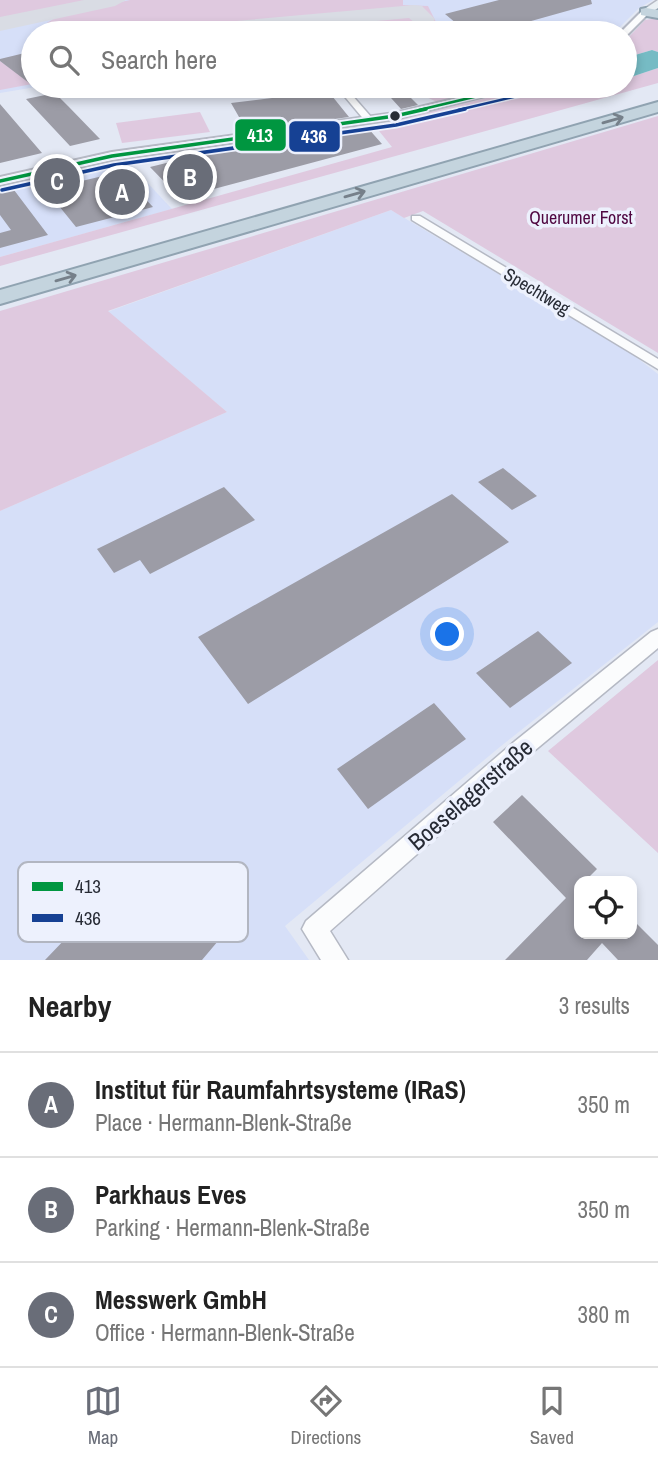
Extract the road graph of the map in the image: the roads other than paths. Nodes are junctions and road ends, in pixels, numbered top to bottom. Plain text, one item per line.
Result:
1 (658, 3) edge
2 (652, 13) edge
3 (637, 24) edge
4 (658, 93) edge
5 (350, 98) edge
6 (474, 98) edge
7 (658, 107) edge
8 (369, 121) junction
9 (0, 181) edge
10 (416, 218) dead end
11 (0, 278) edge
12 (0, 297) edge
13 (658, 365) edge
14 (658, 637) edge
15 (336, 960) edge

1 - 2 main road
2 - 3 street
4 - 11 highway
5 - 8 street
6 - 8 street
12 -> 7 highway
8 - 9 street
10 - 13 street, Spechtweg
14 - 15 street, Boeselagerstraße

